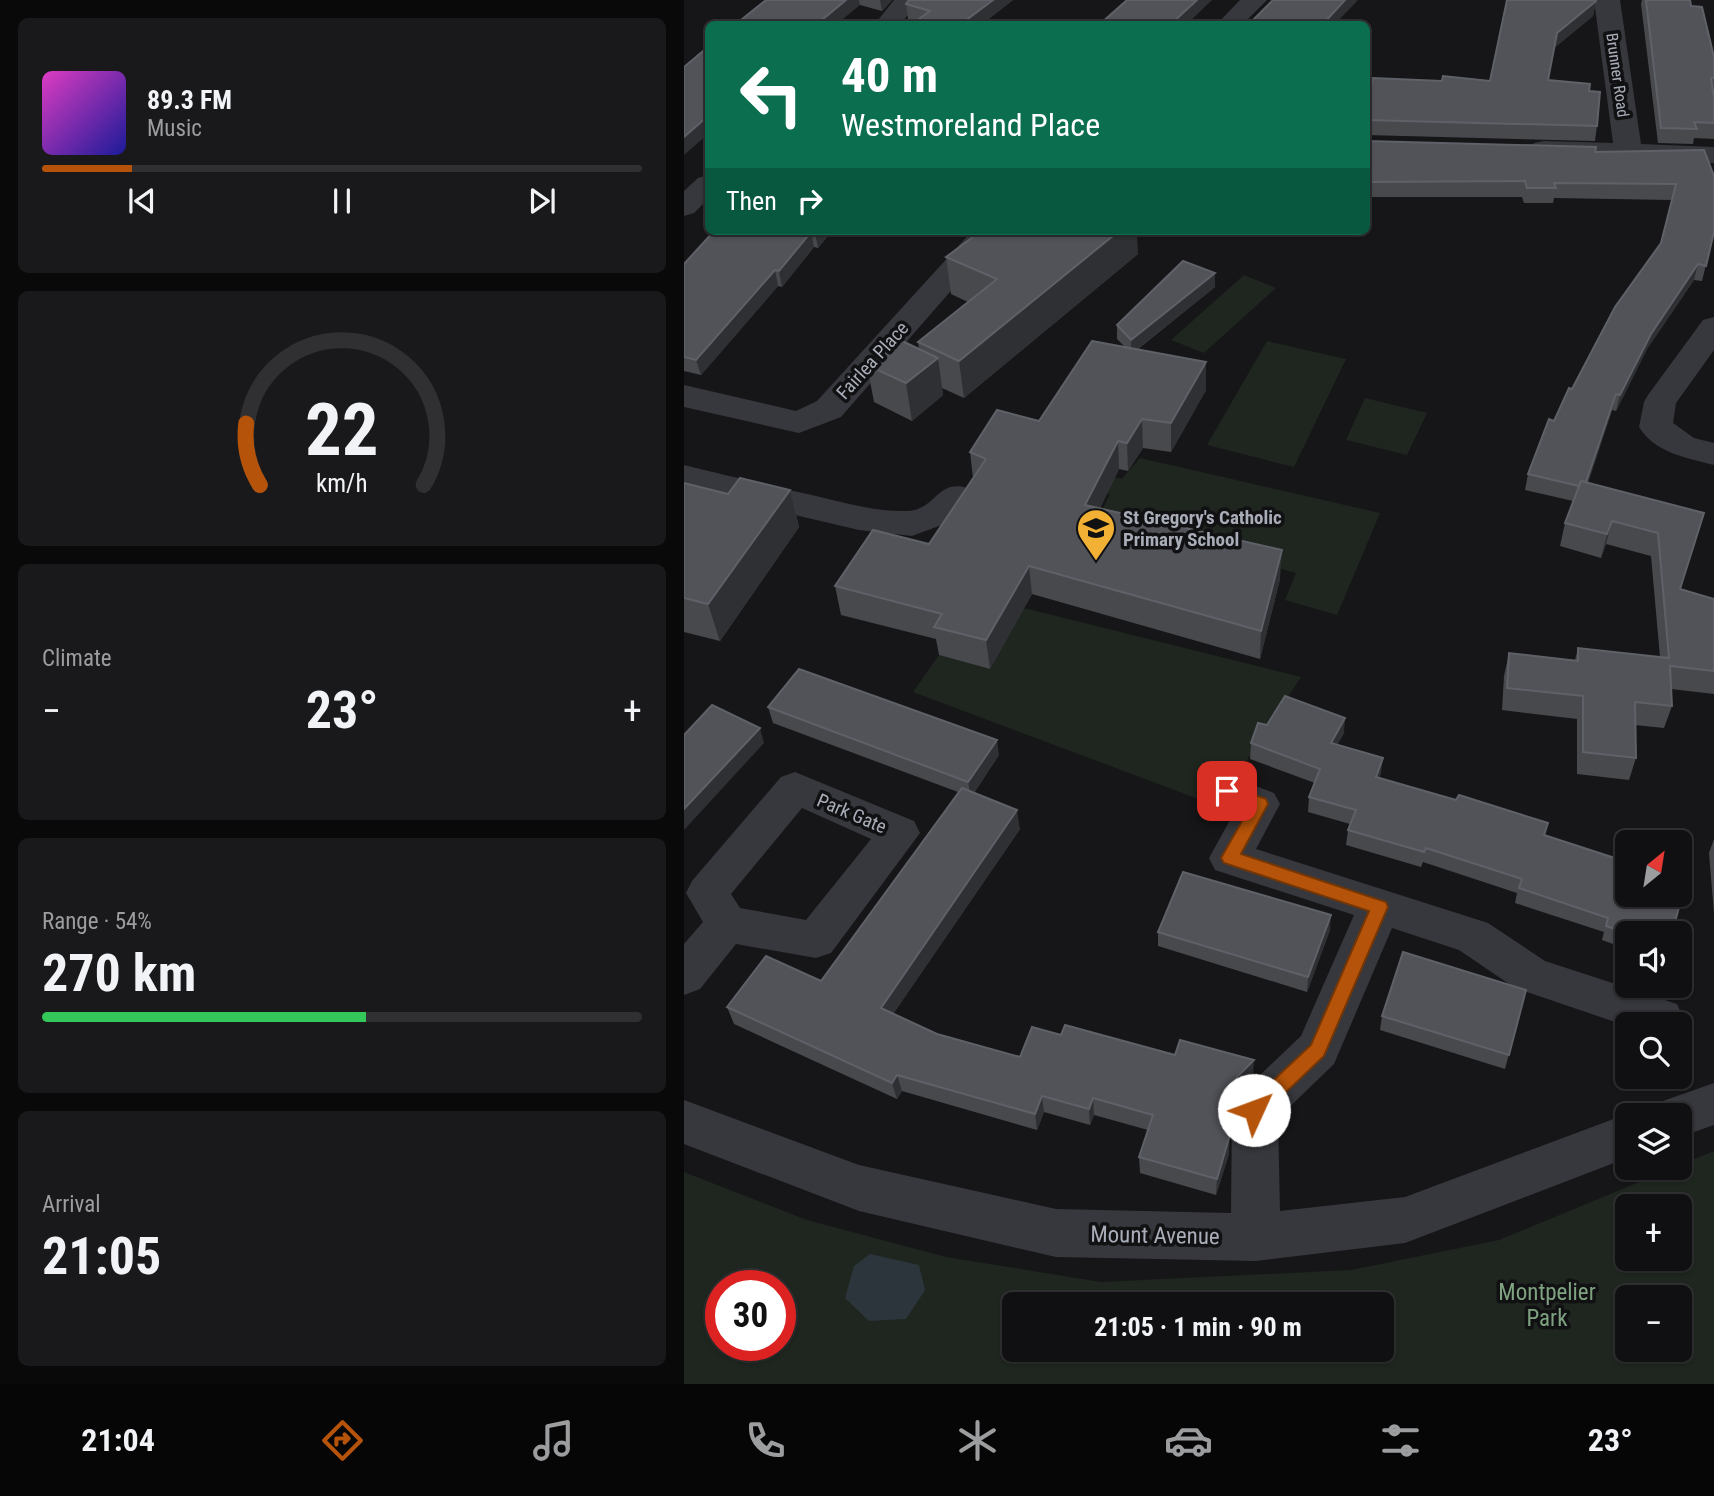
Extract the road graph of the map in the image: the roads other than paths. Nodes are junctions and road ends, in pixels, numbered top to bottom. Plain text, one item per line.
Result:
1 (908, 0) edge
2 (1254, 0) edge
3 (1607, 0) edge
4 (889, 21) edge
5 (1232, 21) edge
6 (1518, 149) edge
7 (1628, 151) junction
8 (1714, 155) edge
9 (705, 187) edge
10 (684, 207) edge
11 (984, 235) edge
12 (1714, 327) edge
13 (684, 397) edge
14 (1714, 454) edge
15 (684, 477) edge
16 (956, 495) dead end
17 (1227, 791) dead end
18 (1379, 907) junction
19 (727, 924) dead end
20 (684, 976) edge
21 (1643, 1012) edge
22 (1714, 1104) edge
23 (1692, 1112) edge
24 (684, 1122) edge
25 (1615, 1141) edge
26 (1256, 1237) junction

1 - 4 street
2 - 5 street
3 - 7 street, Brunner Road
6 - 7 street
7 - 8 street
9 - 10 street
11 - 13 street, Fairlea Place
12 - 14 street
15 - 16 street
17 - 18 street
18 - 21 street
18 - 26 street
19 - 20 street
22 - 23 street
24 - 26 street, Mount Avenue
25 - 26 street, Mount Avenue

